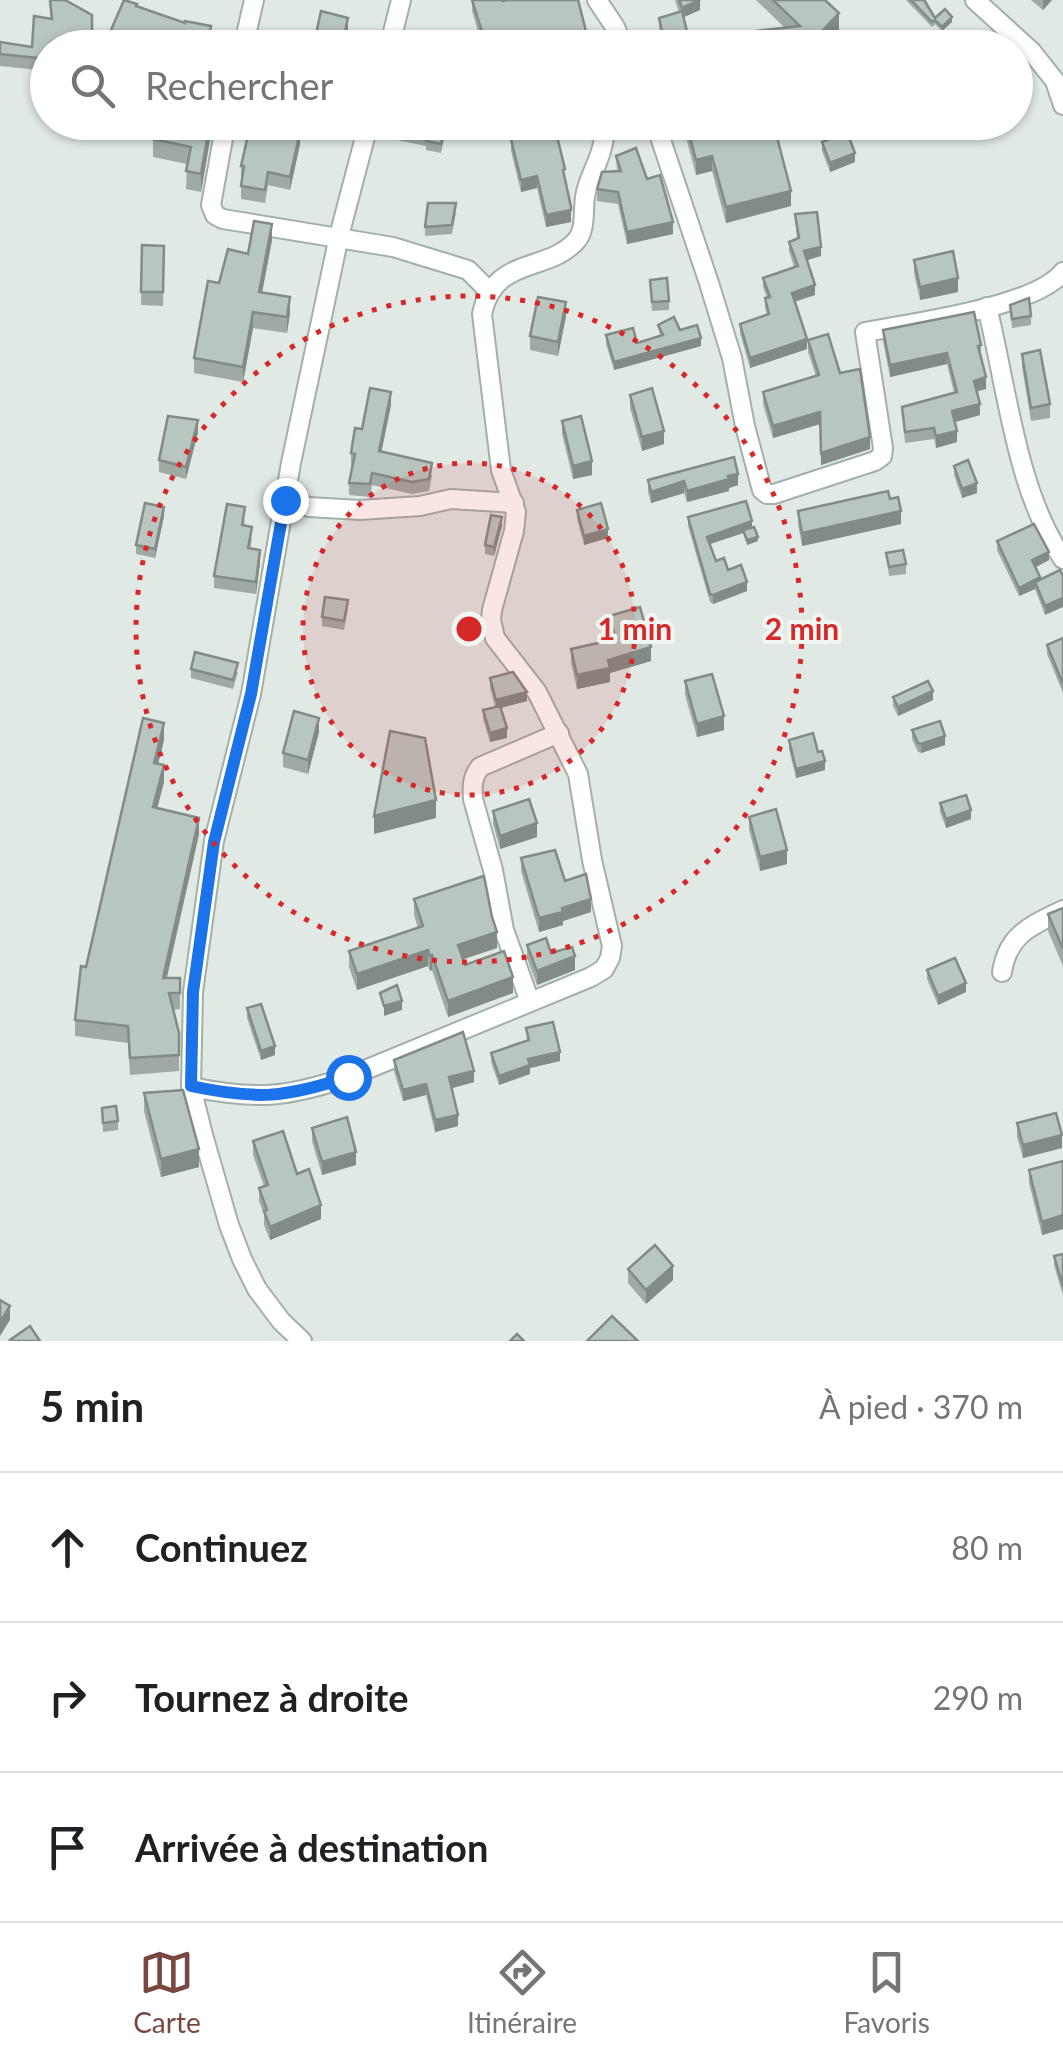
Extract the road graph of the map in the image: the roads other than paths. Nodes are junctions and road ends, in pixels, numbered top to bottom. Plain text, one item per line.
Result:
1 (254, 0) edge
2 (401, 0) edge
3 (597, 0) edge
4 (975, 0) edge
5 (615, 28) edge
6 (247, 30) edge
7 (394, 30) edge
8 (1008, 30) edge
9 (1033, 53) edge
10 (1059, 80) edge
11 (1063, 105) edge
12 (223, 140) edge
13 (364, 140) edge
14 (602, 140) edge
15 (661, 140) edge
16 (339, 236) junction
17 (1063, 272) edge
18 (490, 292) junction
19 (987, 307) junction
20 (285, 500) junction
21 (514, 503) junction
22 (1063, 560) edge
23 (560, 733) junction
24 (1063, 910) edge
25 (1002, 972) dead end
26 (530, 1002) junction
27 (191, 1086) junction
28 (302, 1341) edge

1 - 6 street
2 - 7 street
3 - 5 street
4 - 8 street
9 - 10 street
10 - 11 street
12 - 16 street
13 - 16 street
14 - 18 street
15 - 19 street
16 - 18 street
16 - 20 street
17 - 19 street
18 - 21 street
19 - 22 street
20 - 21 street
20 - 27 street
21 - 23 street
23 - 26 street
23 - 26 street
24 - 25 street
26 - 27 street
27 - 28 street

